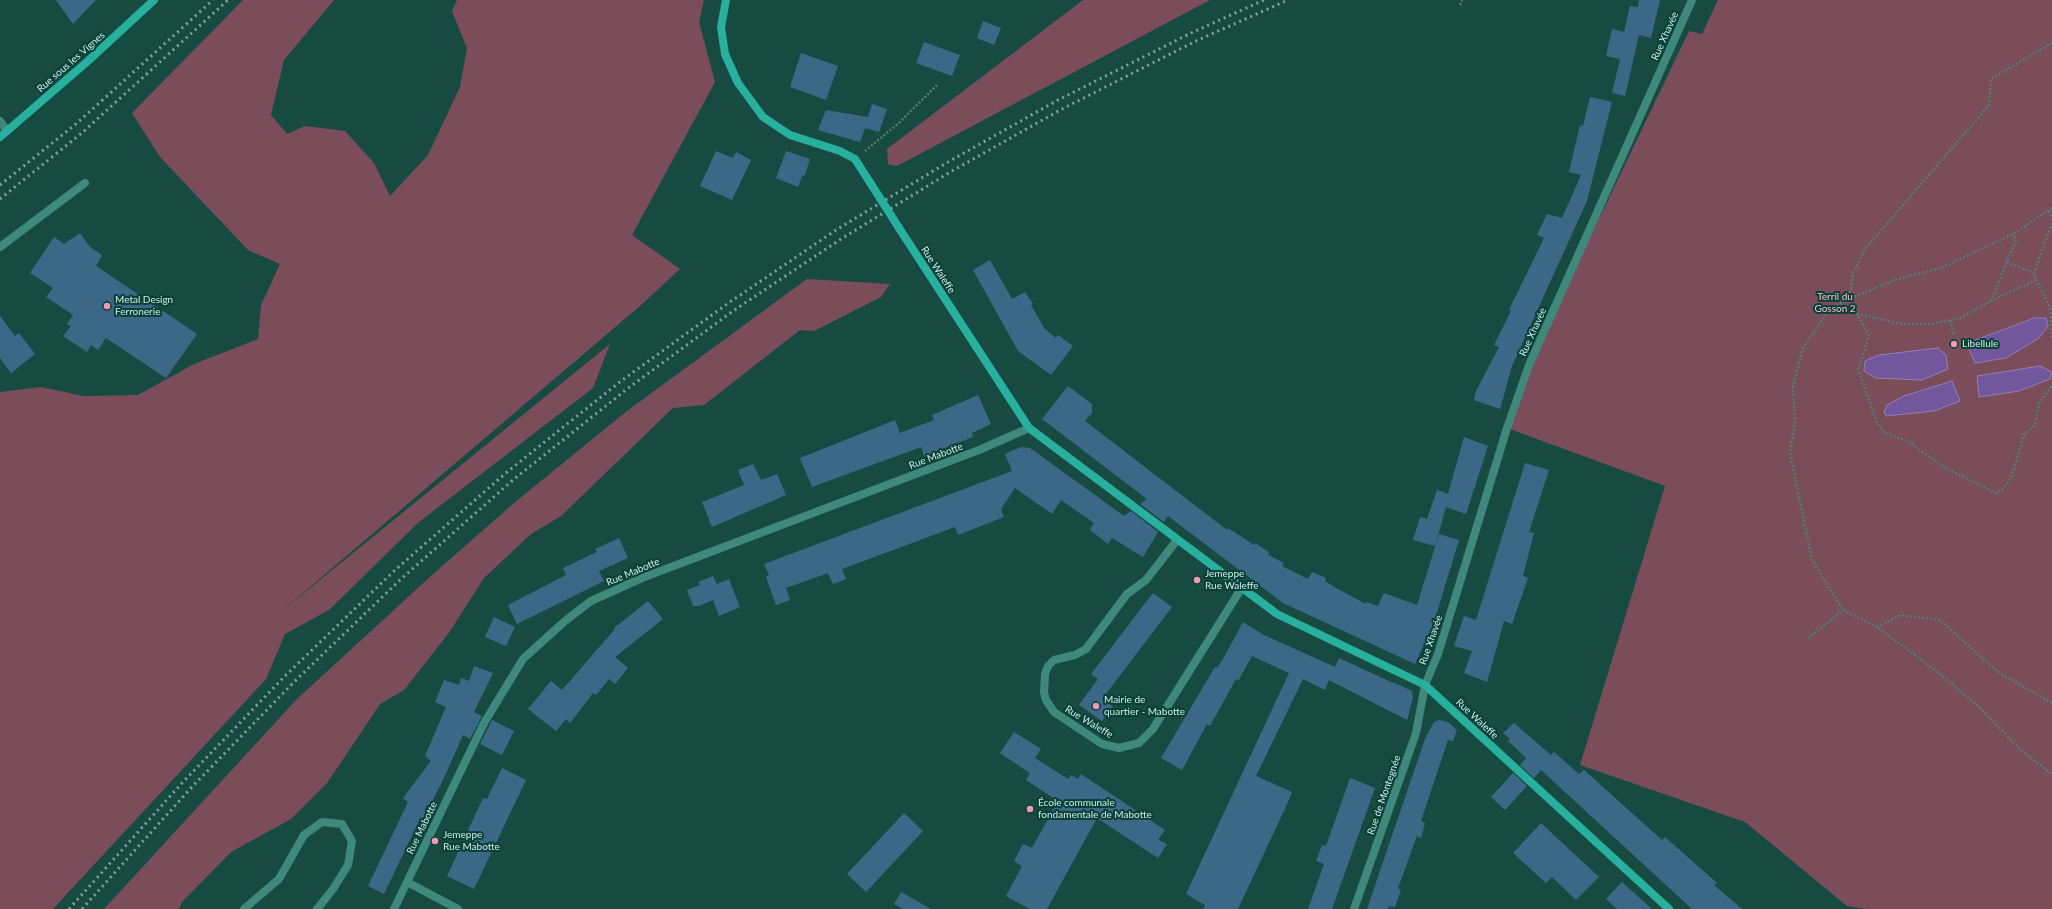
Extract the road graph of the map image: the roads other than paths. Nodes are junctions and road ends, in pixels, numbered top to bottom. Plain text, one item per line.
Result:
1 (154, 0) edge
2 (1692, 0) edge
3 (726, 1) edge
4 (0, 121) edge
5 (7, 131) junction
6 (0, 137) edge
7 (85, 183) dead end
8 (0, 247) edge
9 (1029, 428) junction
10 (1176, 540) junction
11 (1241, 589) junction
12 (1425, 685) junction
13 (408, 882) junction
14 (244, 909) edge
15 (318, 909) edge
16 (394, 909) edge
17 (458, 909) edge
18 (1354, 909) edge
19 (1669, 909) edge

1 - 5 street, Rue sous les Vignes
2 - 12 street, Rue Xhavée
3 - 9 street, Rue Waleffe, bridge
4 - 5 street
5 - 6 street, Rue sous les Vignes
7 - 8 street
9 - 10 street, Rue Waleffe
9 - 13 street, Rue Mabotte
10 - 11 street, Rue Waleffe
10 - 11 street, Rue Waleffe
11 - 12 street, Rue Waleffe
12 - 18 street, Rue de Montegnée
12 - 19 street, Rue Waleffe
13 - 16 street, Rue Mabotte
13 - 17 street
14 - 15 street

